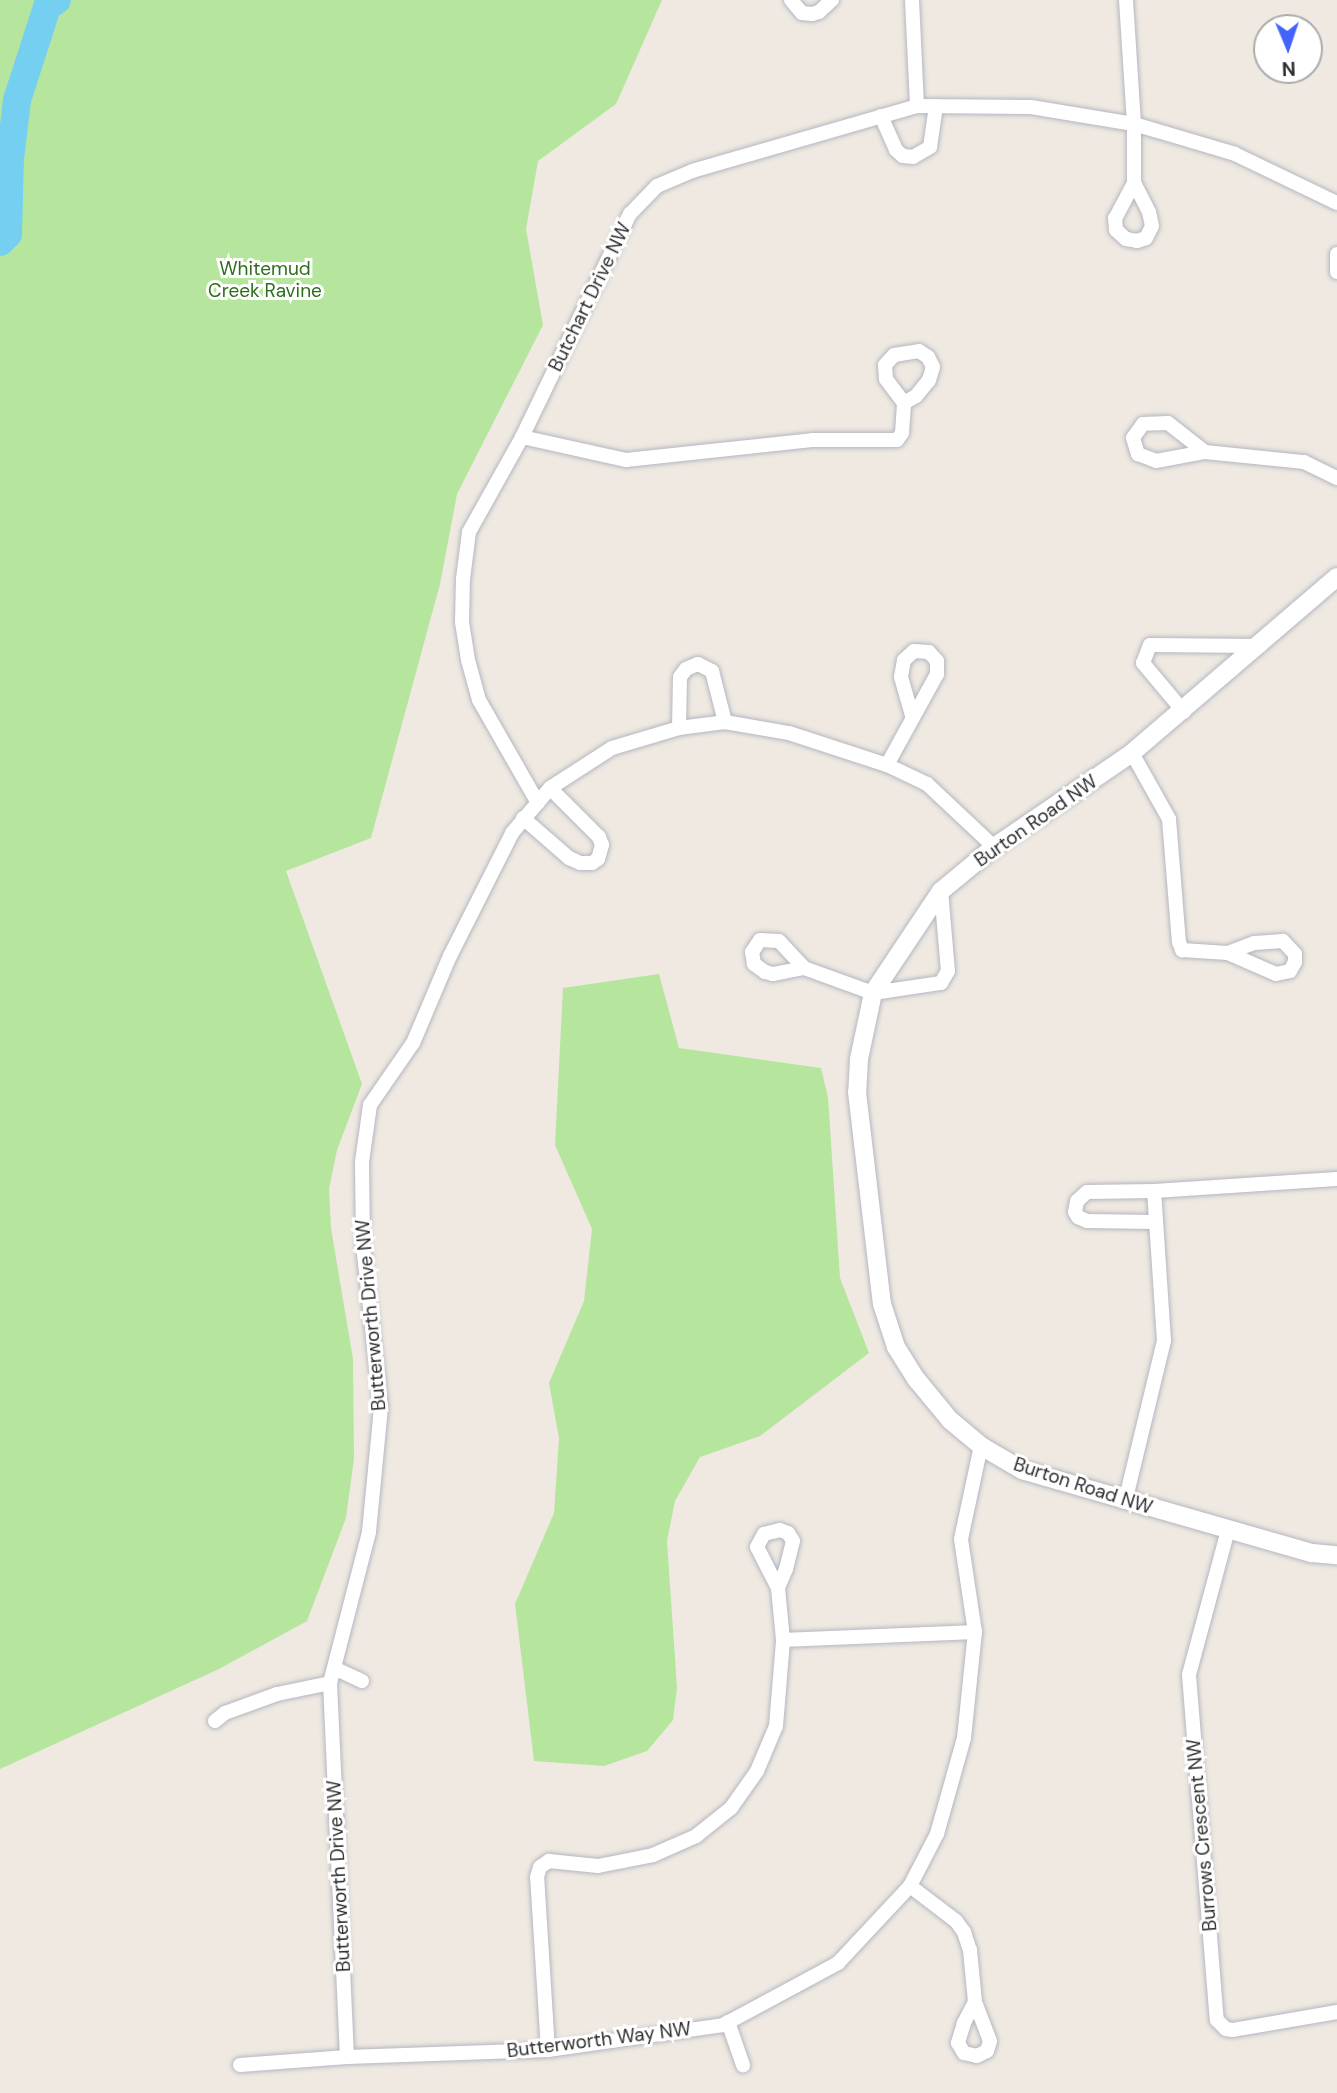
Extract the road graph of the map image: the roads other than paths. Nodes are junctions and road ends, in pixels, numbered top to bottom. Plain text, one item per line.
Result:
1 (791, 0) edge
2 (832, 0) edge
3 (912, 0) edge
4 (1126, 0) edge
5 (917, 106) junction
6 (936, 106) junction
7 (881, 116) junction
8 (1134, 124) junction
9 (1134, 183) dead end
10 (1337, 204) edge
11 (1337, 254) edge
12 (1337, 272) edge
13 (904, 403) dead end
14 (522, 437) junction
15 (1205, 452) junction
16 (1337, 478) edge
17 (1337, 577) edge
18 (1260, 646) junction
19 (1184, 712) junction
20 (912, 715) dead end
21 (725, 722) junction
22 (679, 728) junction
23 (1132, 754) junction
24 (887, 765) junction
25 (550, 788) junction
26 (538, 803) junction
27 (523, 818) junction
28 (994, 847) junction
29 (941, 891) junction
30 (1228, 953) dead end
31 (804, 968) dead end
32 (873, 993) junction
33 (1337, 1179) edge
34 (1154, 1191) junction
35 (1154, 1222) junction
36 (981, 1446) junction
37 (1125, 1502) junction
38 (1228, 1530) junction
39 (1337, 1555) edge
40 (778, 1588) dead end
41 (975, 1632) junction
42 (783, 1640) junction
43 (332, 1675) junction
44 (362, 1681) dead end
45 (215, 1721) dead end
46 (910, 1886) junction
47 (975, 2002) dead end
48 (1337, 2012) edge
49 (728, 2022) junction
50 (548, 2050) junction
51 (347, 2057) junction
52 (240, 2065) dead end
53 (743, 2065) dead end

1 - 2 street
3 - 5 street
4 - 8 street
5 - 6 street, Butchart Drive NW
5 - 7 street, Butchart Drive NW
6 - 7 street
6 - 8 street, Butchart Drive NW
7 - 14 street, Butchart Drive NW
8 - 9 street
8 - 10 street, Butchart Drive NW
11 - 12 street
13 - 14 street
14 - 26 street, Butchart Drive NW
15 - 15 street
15 - 16 street
17 - 18 street, Burton Road NW
18 - 19 street, Burton Road NW
18 - 19 street
19 - 23 street, Burton Road NW
20 - 24 street
21 - 22 street, Butterworth Drive NW
21 - 22 street
21 - 24 street, Butterworth Drive NW
22 - 25 street, Butterworth Drive NW
23 - 28 street, Burton Road NW
23 - 30 street
24 - 28 street, Butterworth Drive NW
25 - 26 street, Butterworth Drive NW
25 - 27 street
26 - 27 street, Butterworth Drive NW
27 - 43 street, Butterworth Drive NW
28 - 29 street, Burton Road NW
29 - 32 street, Burton Road NW
29 - 32 street
31 - 32 street
32 - 36 street, Burton Road NW
33 - 34 street
34 - 35 street
34 - 35 street
35 - 37 street
36 - 37 street, Burton Road NW
36 - 41 street, Butterworth Way NW
37 - 38 street, Burton Road NW
38 - 39 street, Burton Road NW
38 - 48 street, Burrows Crescent NW
40 - 42 street
41 - 42 street
41 - 46 street, Butterworth Way NW
42 - 50 street
43 - 44 street
43 - 45 street
43 - 51 street, Butterworth Drive NW
46 - 47 street
46 - 49 street, Butterworth Way NW
49 - 50 street, Butterworth Way NW
49 - 53 street
50 - 51 street, Butterworth Way NW
51 - 52 street, Butterworth Way NW

